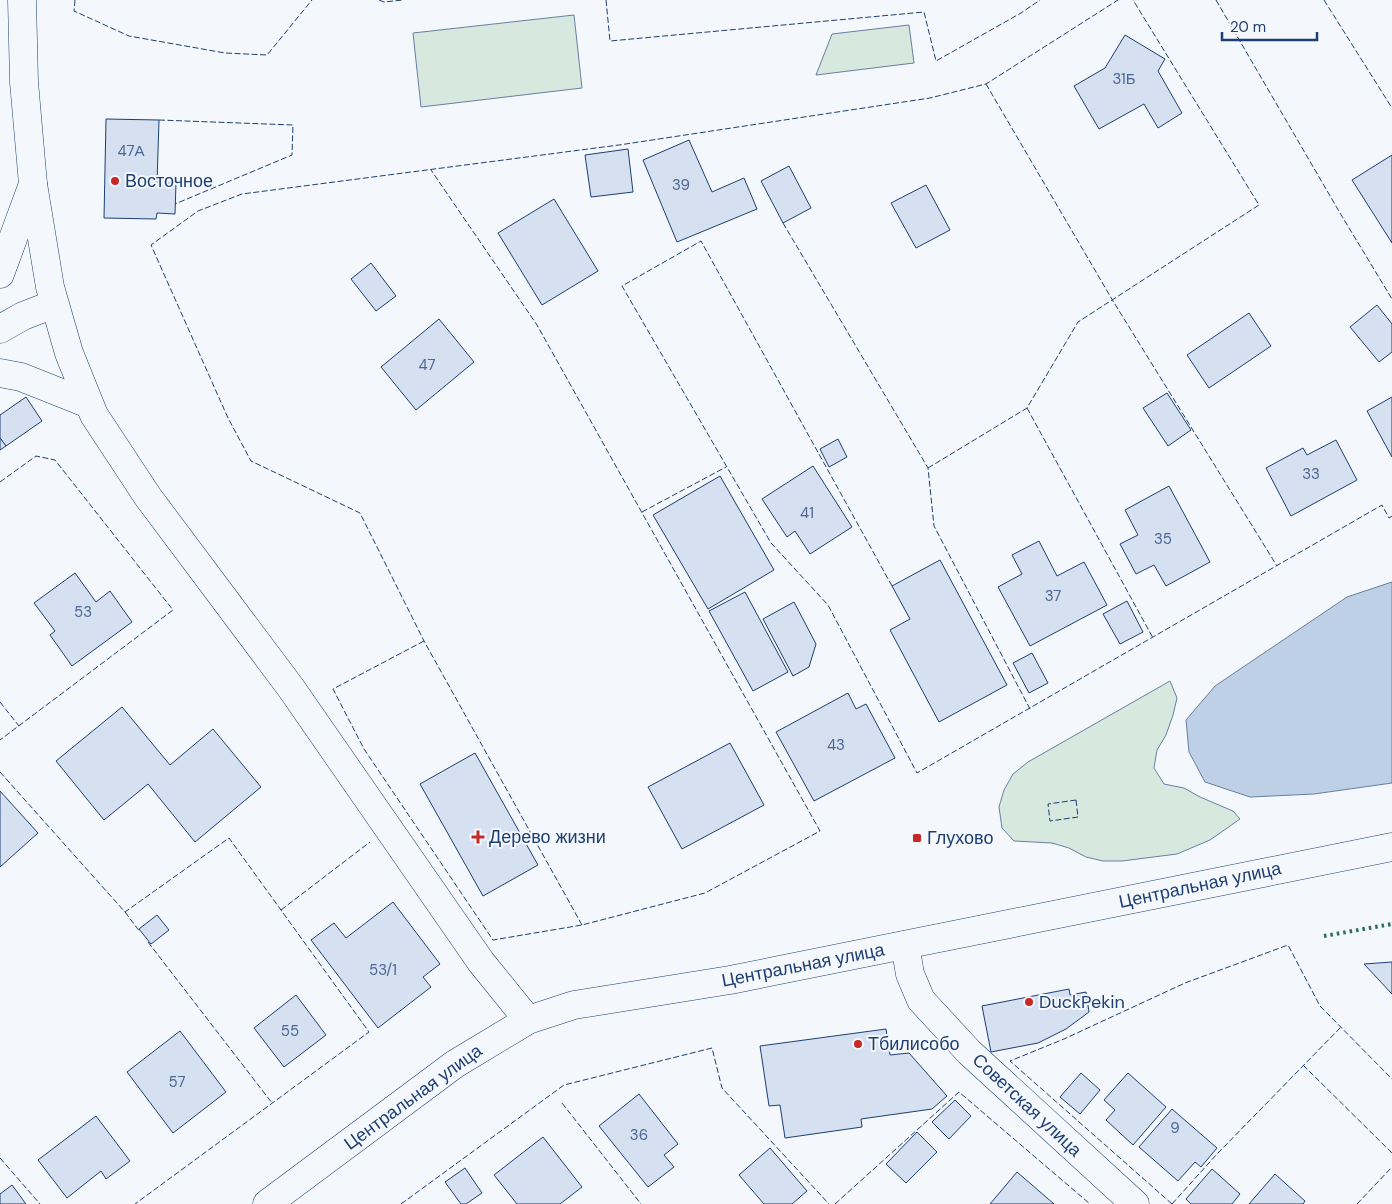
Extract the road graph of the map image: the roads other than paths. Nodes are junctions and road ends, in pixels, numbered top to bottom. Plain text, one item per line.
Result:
1 (22, 0) edge
2 (32, 184) junction
3 (0, 274) edge
4 (54, 304) junction
5 (0, 330) edge
6 (0, 373) edge
7 (89, 404) junction
8 (1392, 847) edge
9 (905, 945) junction
10 (528, 1020) junction
11 (267, 1204) edge
12 (1135, 1204) edge

1 - 2 street
2 - 3 street
2 - 4 street
4 - 5 street
4 - 7 street
6 - 7 street
7 - 10 street
8 - 9 street, Центральная улица
9 - 10 street, Центральная улица
9 - 12 street, Советская улица
10 - 11 street, Центральная улица

